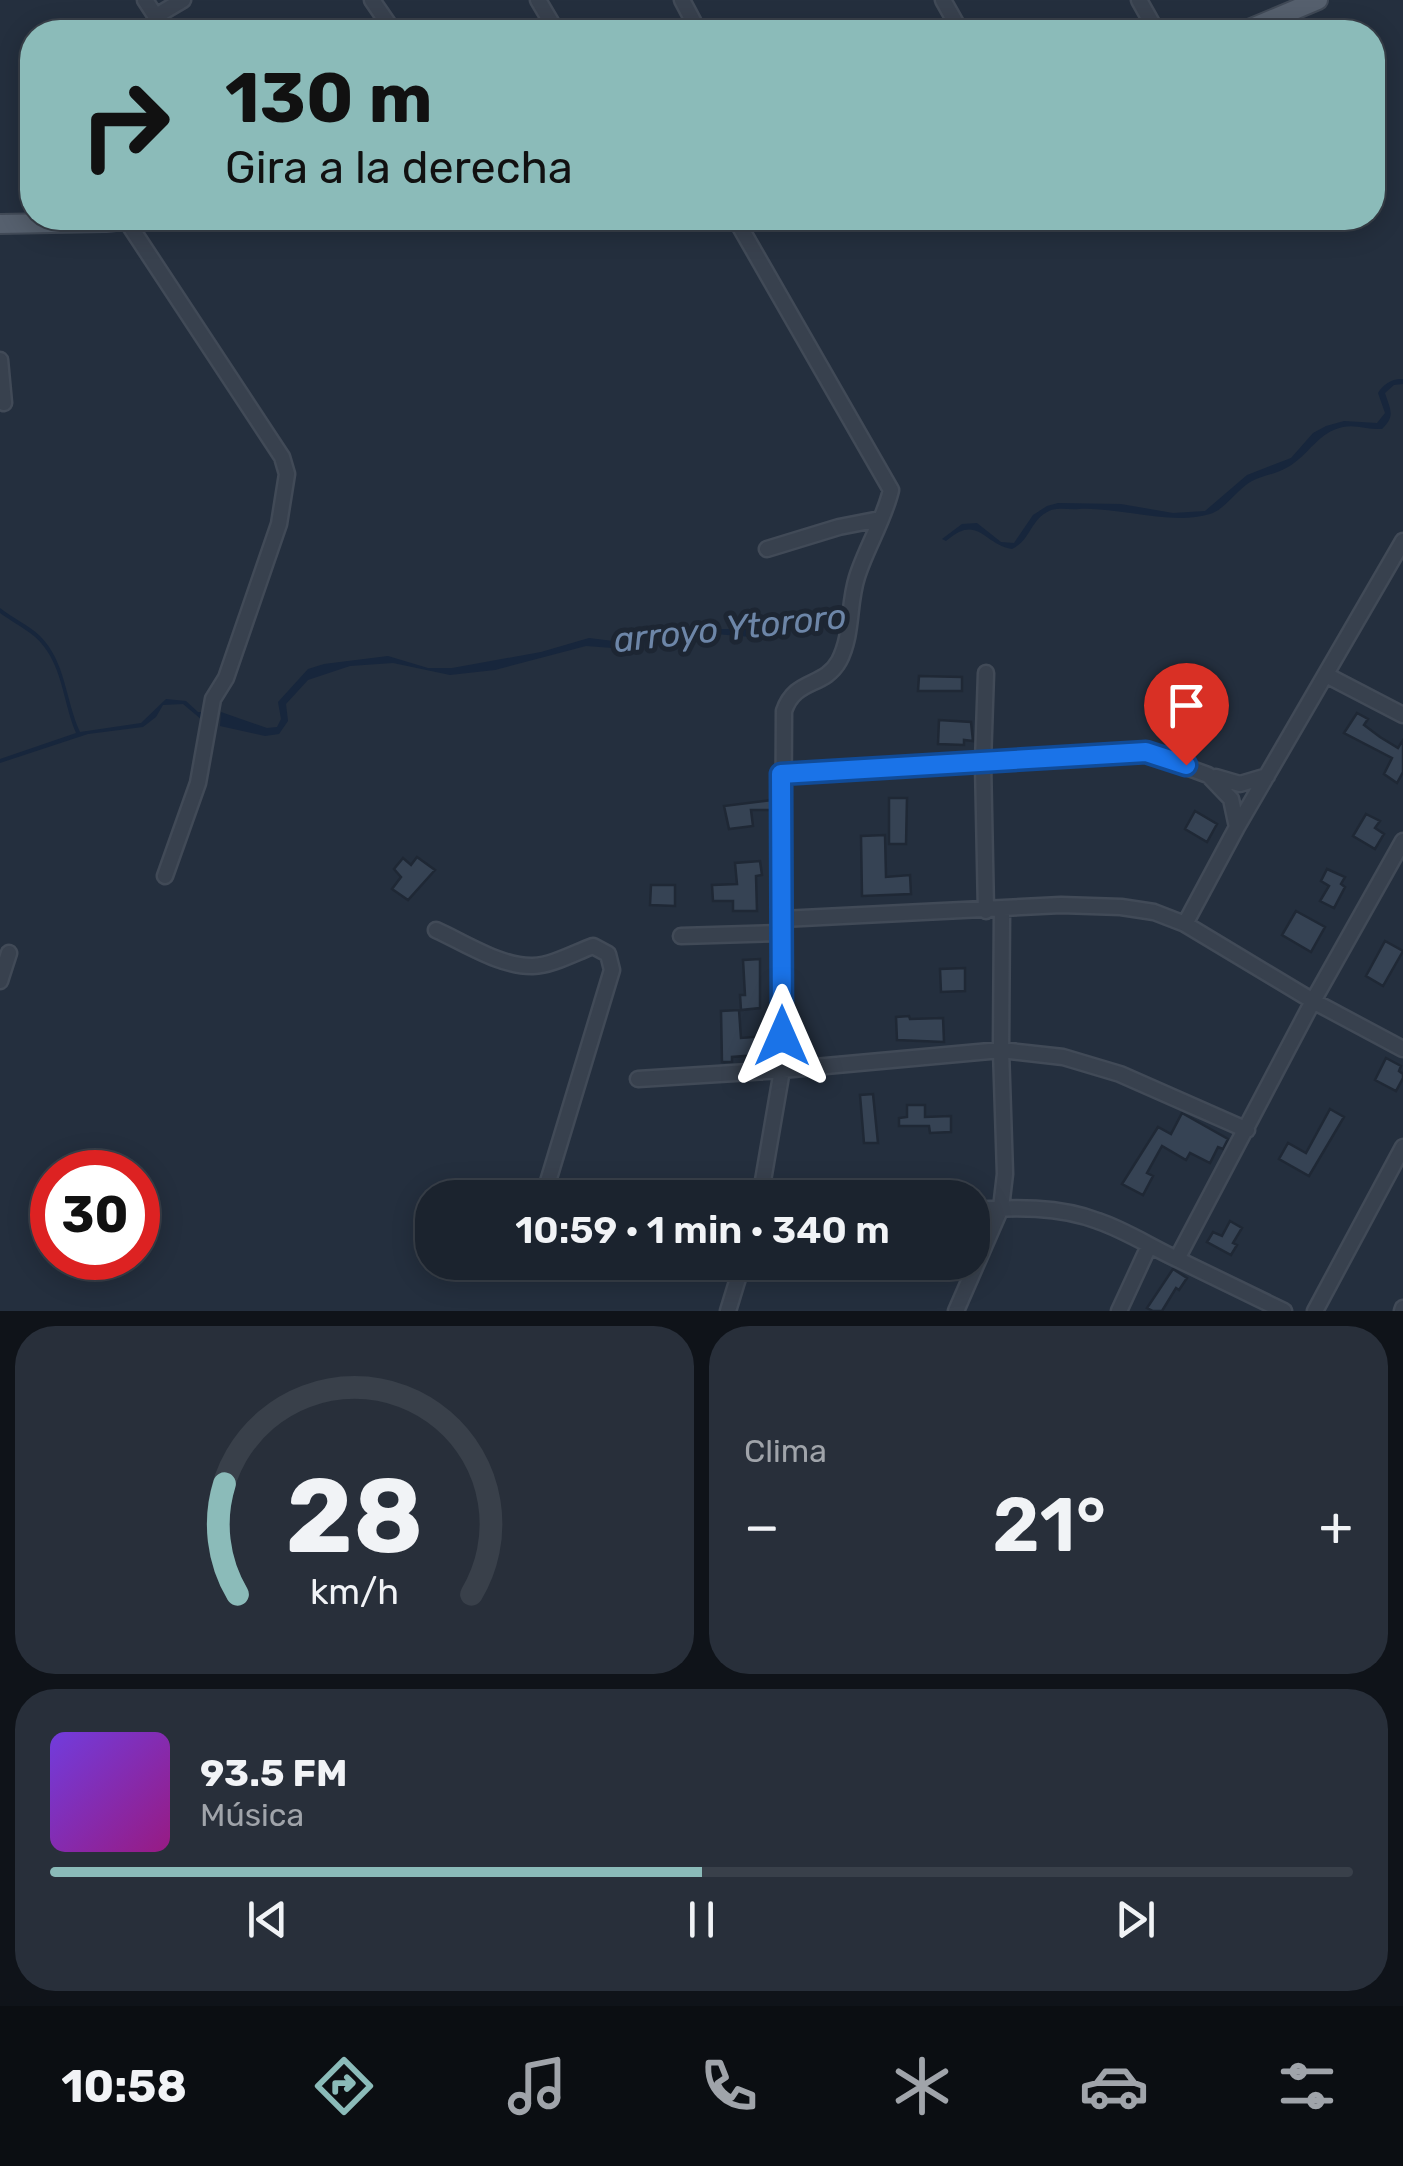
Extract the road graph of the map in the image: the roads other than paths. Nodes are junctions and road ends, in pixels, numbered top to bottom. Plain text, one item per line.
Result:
1 (146, 0) edge
2 (182, 0) edge
3 (1318, 0) edge
4 (1298, 4) edge
5 (156, 16) junction
6 (158, 20) edge
7 (1266, 20) edge
8 (142, 230) edge
9 (742, 230) edge
10 (0, 360) edge
11 (4, 403) dead end
12 (880, 519) junction
13 (1403, 541) edge
14 (767, 549) dead end
15 (986, 674) dead end
16 (1328, 676) junction
17 (1403, 715) edge
18 (983, 762) junction
19 (781, 774) junction
20 (1208, 775) junction
21 (1267, 775) junction
22 (1237, 828) junction
23 (1403, 841) edge
24 (165, 876) dead end
25 (994, 911) junction
26 (1185, 924) junction
27 (782, 926) junction
28 (436, 930) dead end
29 (681, 936) dead end
30 (9, 953) dead end
31 (0, 981) edge
32 (1313, 1001) junction
33 (1403, 1049) edge
34 (1001, 1050) junction
35 (782, 1070) junction
36 (638, 1078) dead end
37 (1247, 1130) junction
38 (1403, 1147) edge
39 (548, 1180) edge
40 (763, 1180) edge
41 (1001, 1208) junction
42 (990, 1209) edge
43 (1149, 1246) junction
44 (1177, 1259) junction
45 (737, 1280) edge
46 (728, 1311) edge
47 (956, 1311) edge
48 (1118, 1311) edge
49 (1284, 1311) edge
50 (1316, 1311) edge

1 - 5 street
2 - 5 street
3 - 4 main road
4 - 7 main road
5 - 6 street
8 - 24 street
9 - 12 street
10 - 11 street
12 - 14 street
12 - 19 street
13 - 16 street
15 - 18 street
16 - 17 street
16 - 21 street
18 - 19 street
18 - 20 street
18 - 25 street
19 - 27 street
20 - 21 street
20 - 22 street
21 - 22 street
22 - 26 street
23 - 32 street
25 - 26 street
25 - 27 street
25 - 34 street
26 - 32 street
27 - 29 street
27 - 35 street
28 - 39 street
30 - 31 street
32 - 33 street
32 - 37 street
34 - 35 street
34 - 37 street
34 - 41 street
35 - 36 street
35 - 40 street
37 - 44 street
38 - 50 street
41 - 42 street
41 - 43 street
41 - 47 street
43 - 44 street
43 - 48 street
44 - 49 street
45 - 46 street

